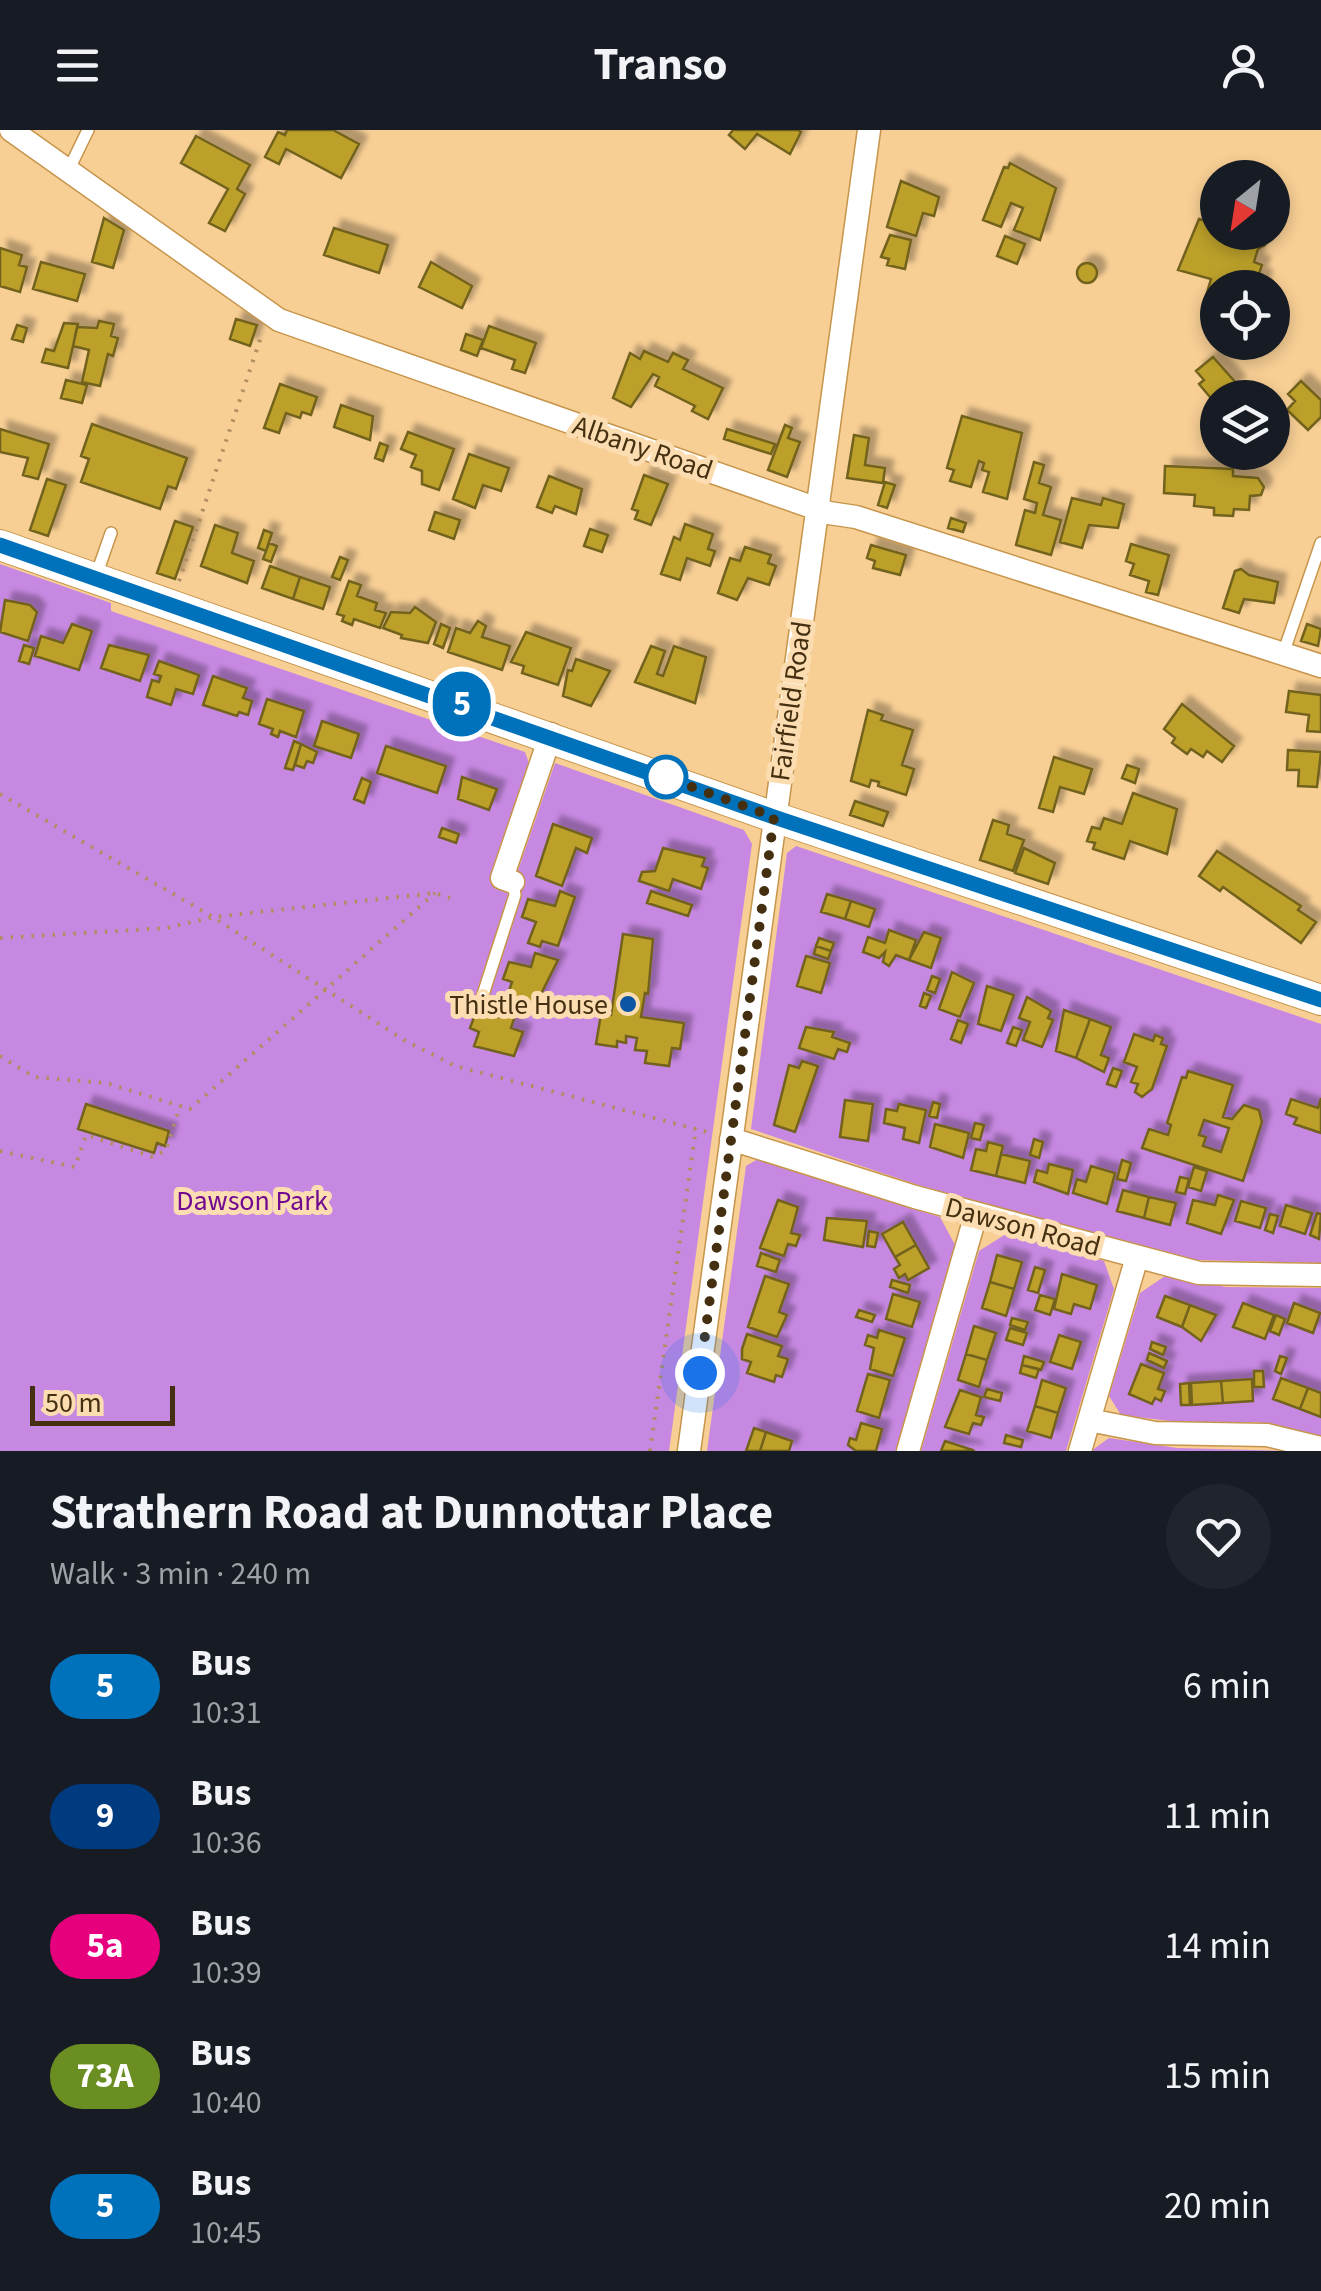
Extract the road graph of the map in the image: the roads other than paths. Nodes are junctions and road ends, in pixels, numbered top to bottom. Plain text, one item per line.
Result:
1 (12, 130) edge
2 (88, 130) edge
3 (869, 130) edge
4 (68, 171) junction
5 (818, 508) junction
6 (110, 532) dead end
7 (1321, 543) edge
8 (0, 545) edge
9 (96, 578) junction
10 (1283, 654) junction
11 (1321, 666) edge
12 (550, 734) junction
13 (774, 817) junction
14 (501, 881) joint
15 (1321, 1000) edge
16 (479, 1007) dead end
17 (731, 1138) junction
18 (976, 1214) junction
19 (1137, 1257) junction
20 (1321, 1275) edge
21 (1089, 1420) junction
22 (1321, 1448) edge
23 (689, 1451) edge
24 (908, 1451) edge
25 (1080, 1451) edge

1 - 4 street, Albany Road
2 - 4 lane
3 - 5 street, Fairfield Road
4 - 5 street, Albany Road
5 - 10 street, Albany Road
5 - 13 street, Fairfield Road
6 - 9 lane
7 - 10 lane
8 - 9 street
9 - 12 street
10 - 11 street, Albany Road
12 - 13 street
12 - 14 street
13 - 15 street
13 - 17 street, Fairfield Road
14 - 16 lane
17 - 18 street, Dawson Road
17 - 23 street, Fairfield Road
18 - 19 street, Dawson Road
18 - 24 street
19 - 20 street, Dawson Road
19 - 21 street
21 - 22 street
21 - 25 street

